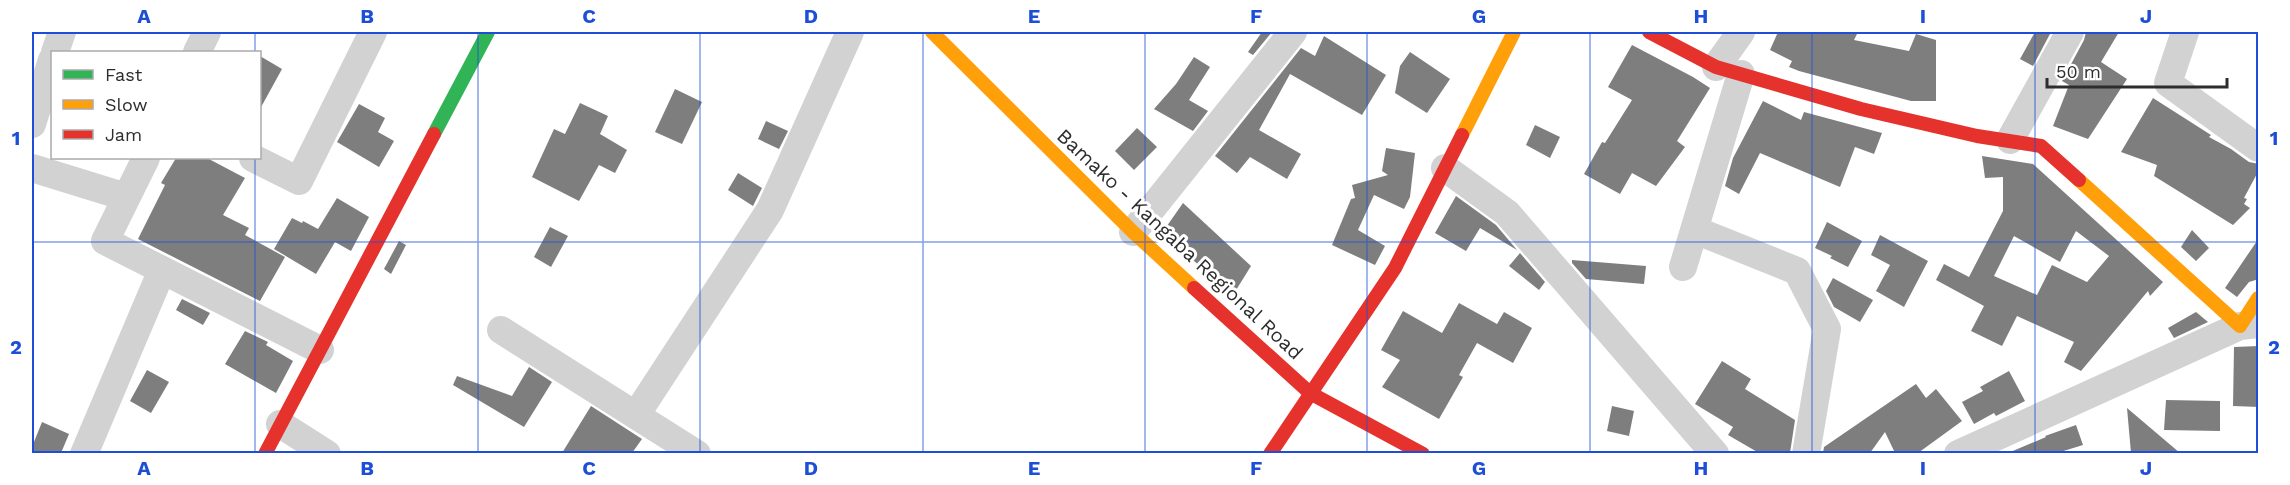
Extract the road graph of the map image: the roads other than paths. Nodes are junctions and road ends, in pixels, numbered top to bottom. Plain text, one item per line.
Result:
1 (62, 32) edge
2 (207, 32) edge
3 (373, 32) edge
4 (488, 32) edge
5 (850, 32) edge
6 (932, 32) edge
7 (1293, 32) edge
8 (1514, 32) edge
9 (1649, 32) edge
10 (1742, 32) edge
11 (2070, 32) edge
12 (2185, 32) edge
13 (55, 51) edge
14 (197, 51) edge
15 (51, 63) edge
16 (1728, 70) junction
17 (32, 124) edge
18 (2010, 140) junction
19 (2259, 148) edge
20 (145, 159) edge
21 (255, 159) edge
22 (32, 168) edge
23 (1445, 168) junction
24 (126, 197) junction
25 (1695, 230) junction
26 (1133, 232) junction
27 (1683, 267) dead end
28 (162, 270) junction
29 (2259, 298) edge
30 (2249, 325) edge
31 (501, 330) dead end
32 (320, 350) junction
33 (1310, 393) junction
34 (636, 416) junction
35 (280, 424) junction
36 (84, 453) edge
37 (265, 453) edge
38 (327, 453) edge
39 (697, 453) edge
40 (1270, 453) edge
41 (1423, 453) edge
42 (1715, 453) edge
43 (1806, 453) edge
44 (1958, 453) edge

1 - 13 street
2 - 14 street
3 - 21 street
4 - 32 street
5 - 34 street
6 - 26 street, Bamako - Kangaba Regional Road
7 - 26 street
8 - 23 street
9 - 16 street
10 - 16 street
11 - 18 street
12 - 19 street
15 - 17 street
16 - 18 street
16 - 25 street
18 - 30 street
20 - 24 street
22 - 24 street
23 - 33 street
23 - 42 street
24 - 28 street
25 - 27 street
25 - 43 street
26 - 33 street, Bamako - Kangaba Regional Road
28 - 32 street
28 - 36 street
29 - 30 street
30 - 44 street
31 - 34 street
32 - 35 street
33 - 40 street
33 - 41 street, Bamako - Kangaba Regional Road
34 - 39 street
35 - 37 street
35 - 38 street

